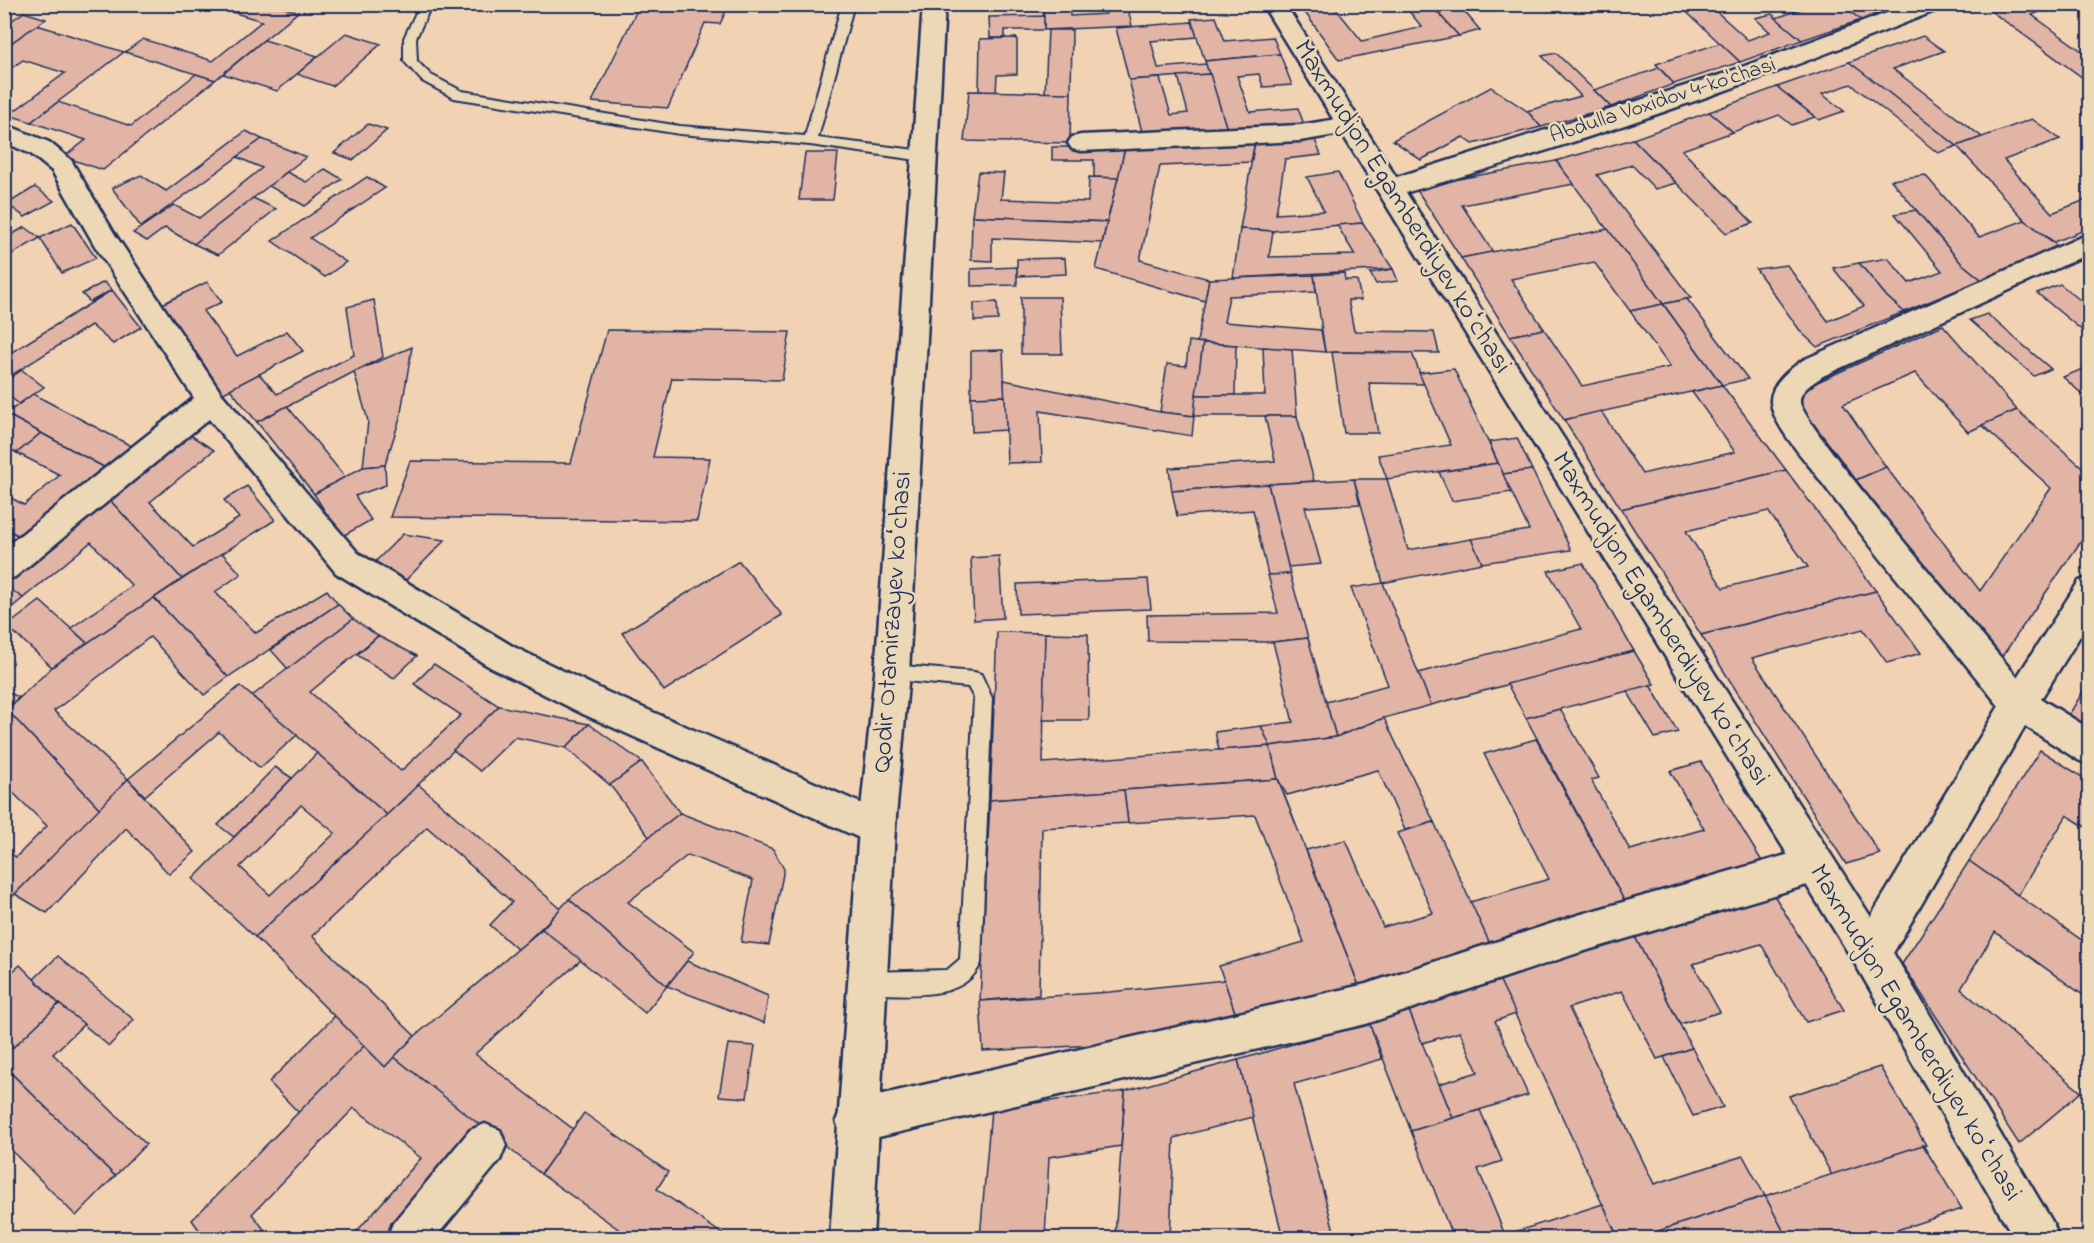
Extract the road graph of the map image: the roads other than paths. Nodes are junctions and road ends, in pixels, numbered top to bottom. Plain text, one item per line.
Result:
1 (426, 4) edge
2 (848, 4) edge
3 (934, 4) edge
4 (1273, 4) edge
5 (1932, 4) edge
6 (1350, 125) junction
7 (4, 132) edge
8 (810, 141) junction
9 (1081, 143) dead end
10 (924, 156) junction
11 (1390, 188) junction
12 (2090, 242) edge
13 (212, 401) junction
14 (4, 567) edge
15 (2090, 591) edge
16 (892, 673) junction
17 (2019, 704) junction
18 (2090, 749) edge
19 (878, 828) junction
20 (1814, 865) junction
21 (1871, 953) junction
22 (867, 983) junction
23 (857, 1121) junction
24 (485, 1145) dead end
25 (408, 1239) edge
26 (851, 1239) edge
27 (2038, 1239) edge

1 - 8 lane
2 - 8 lane
3 - 10 street, Qodir Otamirzayev koʻchasi
4 - 6 street, Maxmudjon Egamberdiyev koʻchasi
5 - 11 street, Abdulla Voxidov 4-ko'chasi
6 - 9 street
6 - 11 street, Maxmudjon Egamberdiyev koʻchasi
7 - 13 street
8 - 10 lane
10 - 16 street, Qodir Otamirzayev koʻchasi
11 - 20 street, Maxmudjon Egamberdiyev koʻchasi
12 - 17 street
13 - 14 street
13 - 19 street
15 - 17 street
16 - 19 street, Qodir Otamirzayev koʻchasi
16 - 22 lane
17 - 18 street
17 - 21 street
19 - 22 street, Qodir Otamirzayev koʻchasi
20 - 21 street, Maxmudjon Egamberdiyev koʻchasi
20 - 23 street
21 - 27 street, Maxmudjon Egamberdiyev koʻchasi
22 - 23 street, Qodir Otamirzayev koʻchasi
23 - 26 street, Qodir Otamirzayev koʻchasi
24 - 25 street

